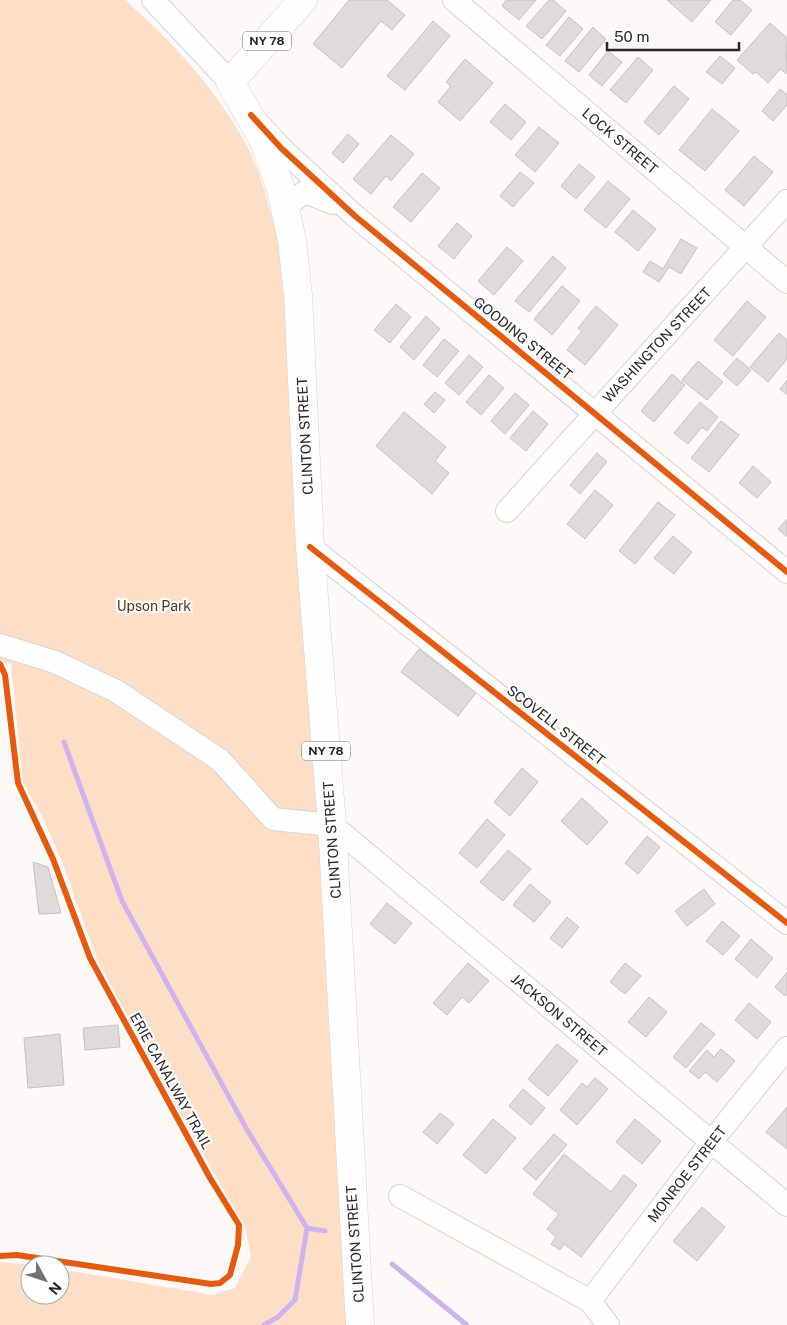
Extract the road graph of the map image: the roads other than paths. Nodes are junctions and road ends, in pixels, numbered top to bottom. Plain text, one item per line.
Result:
1 (153, 0) edge
2 (303, 0) edge
3 (454, 0) edge
4 (230, 82) junction
5 (251, 115) junction
6 (787, 201) edge
7 (286, 206) junction
8 (355, 216) junction
9 (746, 248) junction
10 (787, 282) edge
11 (596, 412) junction
12 (507, 511) dead end
13 (310, 546) junction
14 (787, 572) edge
15 (0, 645) edge
16 (332, 825) junction
17 (787, 923) edge
18 (787, 1048) edge
19 (711, 1142) junction
20 (400, 1196) dead end
21 (787, 1205) edge
22 (590, 1301) junction
23 (360, 1325) edge
24 (608, 1325) edge

1 - 4 street, GOODING STREET
2 - 4 main road, NY 78
3 - 9 street, LOCK STREET
4 - 5 main road, GOODING STREET / NY 78
5 - 7 main road, GOODING STREET / NY 78
5 - 8 street, GOODING STREET
6 - 9 street, WASHINGTON STREET
7 - 8 street, GOODING STREET
7 - 13 main road, CLINTON STREET / NY 78
8 - 11 street, GOODING STREET
9 - 10 street, LOCK STREET
9 - 11 street, WASHINGTON STREET
11 - 12 street, WASHINGTON STREET
11 - 14 street, GOODING STREET
13 - 16 main road, CLINTON STREET / NY 78
13 - 17 street, SCOVELL STREET
15 - 16 street
16 - 19 street, JACKSON STREET
16 - 23 main road, CLINTON STREET / NY 78
18 - 19 street, MONROE STREET
19 - 21 street, JACKSON STREET
19 - 22 street, MONROE STREET
20 - 22 street
22 - 24 street

